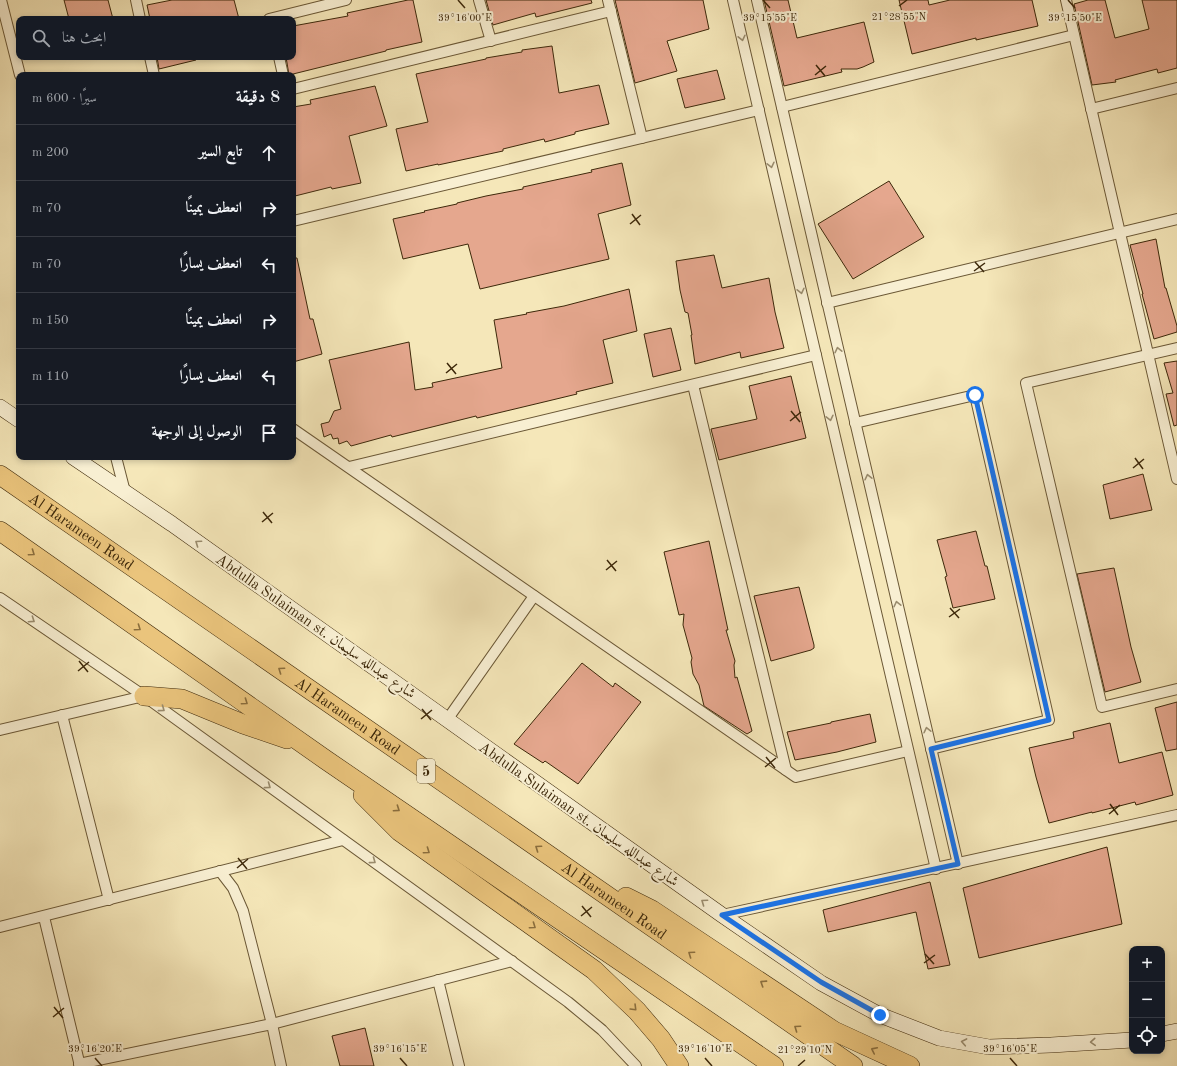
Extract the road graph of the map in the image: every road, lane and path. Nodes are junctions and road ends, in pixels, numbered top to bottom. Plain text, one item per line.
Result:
1 (1, 0) edge
2 (136, 0) edge
3 (346, 0) edge
4 (479, 0) edge
5 (608, 0) edge
6 (733, 0) edge
7 (757, 0) edge
8 (1066, 0) edge
9 (611, 11) junction
10 (139, 16) edge
11 (281, 16) edge
12 (1074, 35) junction
13 (491, 41) junction
14 (16, 59) edge
15 (16, 60) edge
16 (151, 60) edge
17 (280, 60) edge
18 (19, 72) edge
19 (153, 72) edge
20 (282, 72) edge
21 (296, 88) edge
22 (1177, 88) edge
23 (782, 107) junction
24 (1091, 109) junction
25 (759, 110) junction
26 (642, 138) junction
27 (1177, 219) edge
28 (296, 220) edge
29 (1120, 233) junction
30 (827, 303) junction
31 (1177, 348) edge
32 (816, 355) junction
33 (1148, 355) junction
34 (693, 385) junction
35 (0, 408) edge
36 (16, 418) edge
37 (855, 422) junction
38 (296, 430) edge
39 (77, 460) edge
40 (117, 460) edge
41 (349, 467) junction
42 (0, 475) edge
43 (1177, 479) edge
44 (125, 492) junction
45 (0, 531) edge
46 (534, 596) junction
47 (0, 598) edge
48 (1177, 689) edge
49 (144, 696) junction
50 (62, 715) junction
51 (447, 720) junction
52 (0, 730) edge
53 (309, 747) junction
54 (931, 749) junction
55 (908, 751) junction
56 (326, 760) junction
57 (786, 770) junction
58 (1177, 815) edge
59 (343, 840) junction
60 (558, 863) junction
61 (958, 864) junction
62 (936, 869) junction
63 (220, 871) junction
64 (109, 900) junction
65 (722, 915) junction
66 (44, 917) junction
67 (0, 927) edge
68 (512, 961) junction
69 (438, 980) junction
70 (272, 1024) junction
71 (1177, 1031) edge
72 (1165, 1033) edge
73 (1129, 1040) edge
74 (80, 1065) edge
75 (281, 1066) edge
76 (459, 1066) edge
77 (636, 1066) edge
78 (679, 1066) edge
79 (774, 1066) edge
80 (853, 1066) edge
81 (910, 1066) edge

1 - 14 street
2 - 10 street
3 - 11 street
4 - 13 street
5 - 9 street
6 -> 25 street
7 - 23 street
8 - 12 street
9 - 13 street
9 - 26 street
12 - 23 street
12 - 24 street
13 - 21 street
15 - 18 street
16 - 19 street
17 - 20 street
22 - 24 street
23 - 30 street
24 - 29 street
25 - 26 street
25 -> 32 street
26 - 28 street
27 - 29 street
29 - 30 street
29 - 33 street
37 -> 30 street
31 - 33 street
32 - 34 street
32 -> 55 street
33 - 43 street
33 - 48 street
34 - 41 street
34 - 57 street
35 - 36 main road
54 -> 37 street
37 - 54 street
38 - 41 street
39 - 44 main road, Abdulla Sulaiman st. شارع عبدالله سليمان
40 - 44 street
41 - 46 street
60 -> 42 highway, Al Harameen Road / 5
51 -> 44 main road, Abdulla Sulaiman st. شارع عبدالله سليمان
45 -> 53 highway
46 - 51 street
46 - 57 street
47 -> 49 street
49 - 50 street
49 - 53 highway
49 -> 59 street
50 - 52 street
50 - 64 street
65 -> 51 main road, Abdulla Sulaiman st. شارع عبدالله سليمان
53 - 56 highway
54 - 61 street
55 - 57 street
55 - 62 street
56 -> 78 highway
56 -> 79 highway
58 - 61 street
59 - 63 street
59 -> 68 street
80 -> 60 highway, Al Harameen Road / 5
81 -> 60 highway
61 - 62 street
62 - 65 street
63 - 64 street
63 - 70 street
64 - 66 street
73 -> 65 main road, Abdulla Sulaiman st. شارع عبدالله سليمان
66 - 67 street
66 - 74 street
68 - 69 street
68 - 77 street
69 - 70 street
69 - 76 street
70 - 74 street
70 - 75 street
71 - 72 main road

